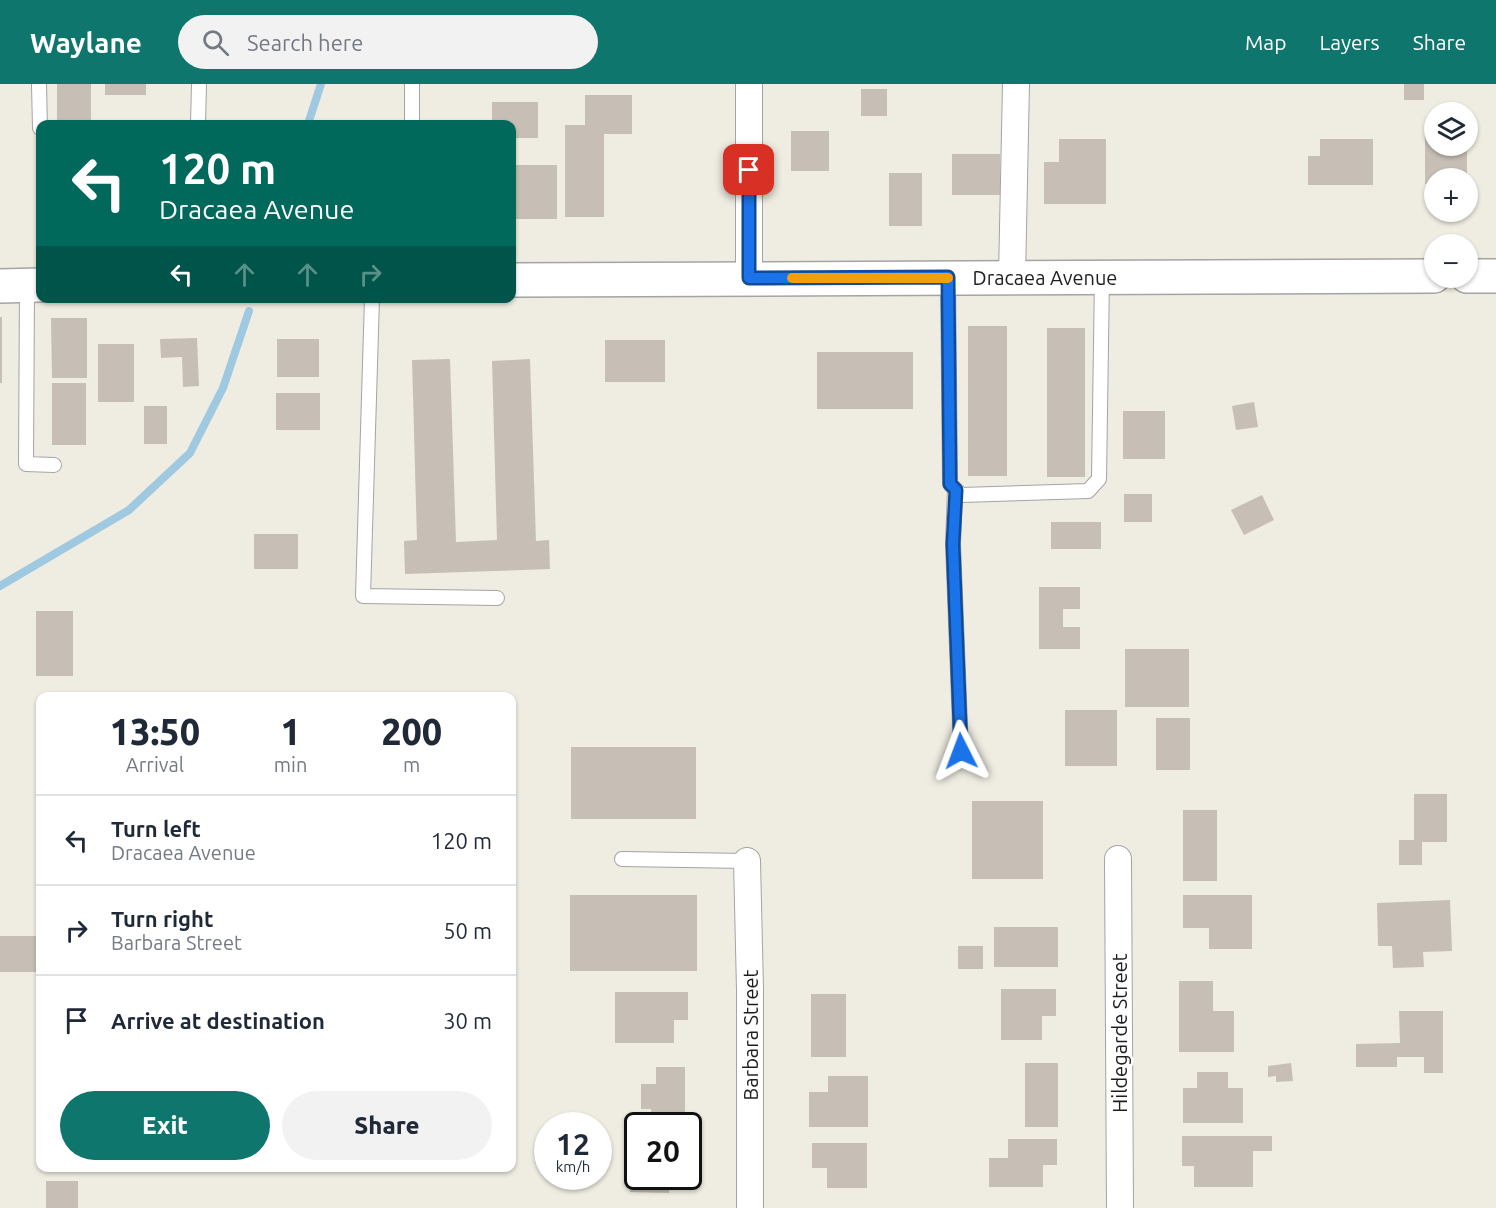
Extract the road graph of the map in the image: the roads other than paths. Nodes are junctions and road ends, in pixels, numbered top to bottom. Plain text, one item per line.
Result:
1 (39, 84) edge
2 (199, 84) edge
3 (412, 84) edge
4 (749, 84) edge
5 (1016, 84) edge
6 (40, 120) edge
7 (198, 120) edge
8 (412, 120) edge
9 (1424, 276) edge
10 (1478, 276) edge
11 (1496, 276) edge
12 (948, 277) junction
13 (1012, 277) junction
14 (1102, 277) junction
15 (749, 278) junction
16 (516, 280) edge
17 (22, 286) edge
18 (372, 303) edge
19 (54, 465) dead end
20 (956, 490) junction
21 (497, 598) dead end
22 (961, 751) dead end
23 (622, 859) dead end
24 (1118, 859) dead end
25 (747, 861) joint
26 (750, 1208) edge
27 (1120, 1208) edge

1 - 6 lane
2 - 7 lane
3 - 8 lane
4 - 15 street
5 - 13 street
9 - 14 street, Dracaea Avenue
10 - 11 street
12 - 13 street, Dracaea Avenue
12 - 15 street, Dracaea Avenue
12 - 20 lane
13 - 14 street, Dracaea Avenue
14 - 20 lane
15 - 16 street, Dracaea Avenue
17 - 19 lane
18 - 21 lane
20 - 22 lane
23 - 25 lane
24 - 27 street, Hildegarde Street
25 - 26 street, Barbara Street

